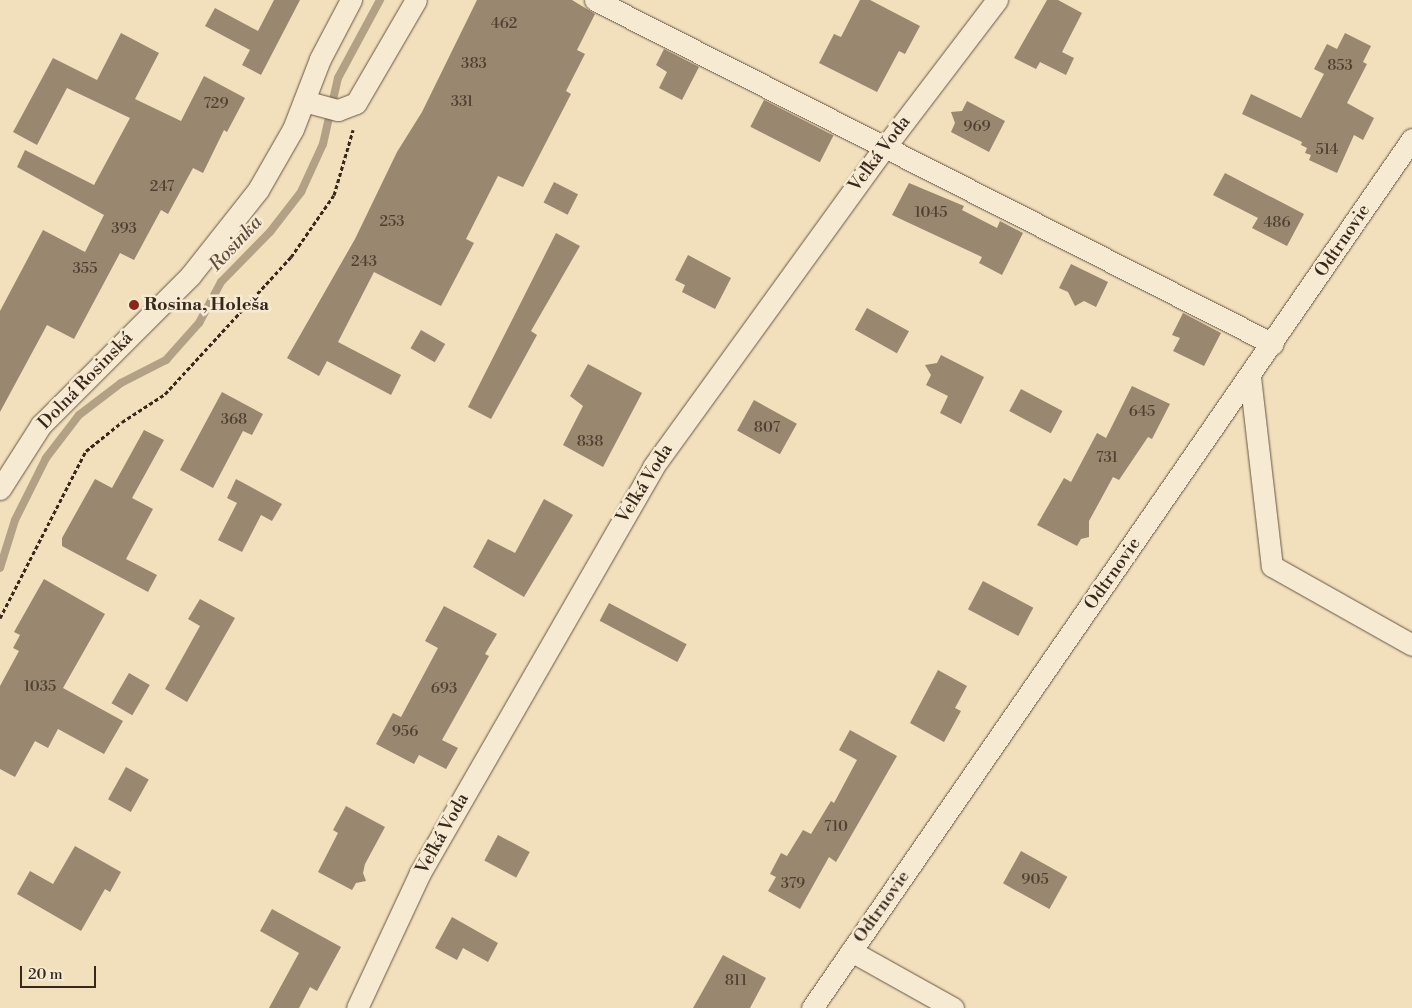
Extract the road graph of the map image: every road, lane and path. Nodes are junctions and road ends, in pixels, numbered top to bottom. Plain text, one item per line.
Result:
1 (351, 0) edge
2 (416, 0) edge
3 (595, 0) edge
4 (997, 0) edge
5 (304, 101) junction
6 (338, 108) junction
7 (885, 147) junction
8 (1409, 150) edge
9 (1273, 344) junction
10 (1250, 377) junction
11 (0, 489) edge
12 (0, 618) edge
13 (1412, 645) edge
14 (851, 952) junction
15 (357, 1008) edge
16 (812, 1008) edge
17 (953, 1008) edge

1 - 5 street, Dolná Rosinská
2 - 6 street
3 - 7 street
4 - 7 street, Veľká Voda
5 - 6 street
5 - 11 street, Dolná Rosinská
6 - 12 path
7 - 9 street
7 - 15 street, Veľká Voda
8 - 9 street, Odtrnovie
9 - 10 street, Odtrnovie
10 - 13 street
10 - 14 street, Odtrnovie
14 - 16 street, Odtrnovie
14 - 17 street

